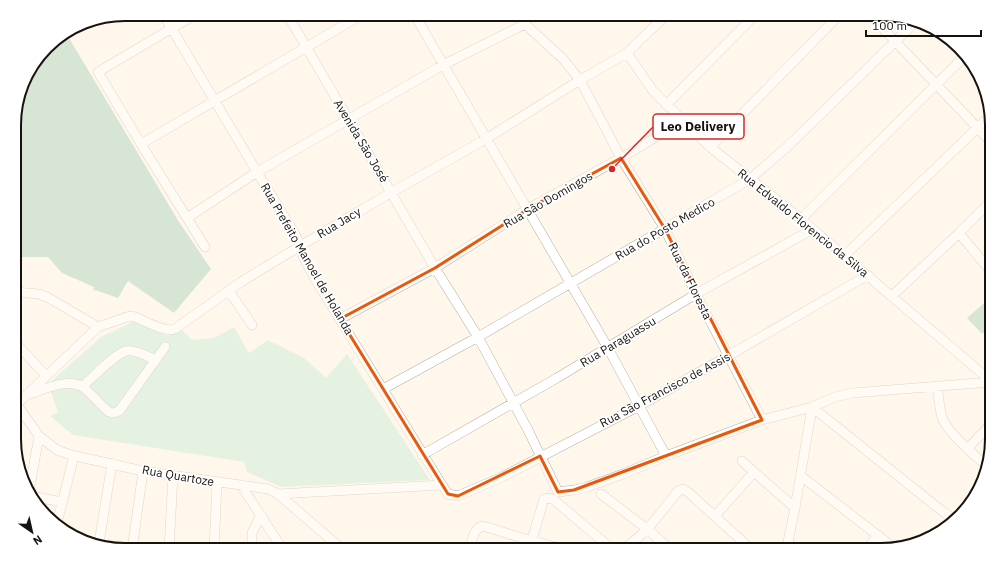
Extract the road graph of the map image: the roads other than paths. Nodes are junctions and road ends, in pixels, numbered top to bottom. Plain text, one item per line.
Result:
1 (167, 21) edge
2 (185, 21) edge
3 (291, 21) edge
4 (351, 21) edge
5 (418, 21) edge
6 (660, 21) edge
7 (749, 21) edge
8 (833, 21) edge
9 (876, 21) edge
10 (911, 26) edge
11 (172, 29) junction
12 (895, 41) junction
13 (305, 48) junction
14 (627, 53) junction
15 (961, 60) edge
16 (443, 65) junction
17 (580, 80) junction
18 (936, 85) junction
19 (214, 101) junction
20 (666, 105) junction
21 (348, 120) junction
22 (682, 121) junction
23 (985, 121) edge
24 (977, 128) junction
25 (985, 136) edge
26 (486, 139) junction
27 (141, 144) junction
28 (710, 147) junction
29 (621, 158) junction
30 (256, 172) junction
31 (750, 179) junction
32 (392, 192) junction
33 (985, 207) edge
34 (528, 210) junction
35 (187, 218) junction
36 (801, 219) junction
37 (813, 229) junction
38 (665, 230) junction
39 (959, 233) junction
40 (205, 246) dead end
41 (300, 246) junction
42 (844, 256) junction
43 (985, 265) edge
44 (435, 268) junction
45 (868, 275) junction
46 (571, 283) junction
47 (229, 291) junction
48 (21, 292) edge
49 (696, 294) junction
50 (892, 296) junction
51 (340, 319) junction
52 (252, 325) dead end
53 (98, 327) junction
54 (478, 337) junction
55 (165, 347) dead end
56 (608, 348) junction
57 (21, 349) edge
58 (728, 356) junction
59 (156, 360) junction
60 (46, 376) junction
61 (985, 376) edge
62 (985, 383) edge
63 (937, 386) junction
64 (82, 387) junction
65 (383, 389) junction
66 (27, 395) junction
67 (21, 399) edge
68 (514, 402) junction
69 (639, 406) junction
70 (812, 407) junction
71 (21, 410) edge
72 (762, 420) junction
73 (985, 430) edge
74 (39, 436) junction
75 (967, 449) junction
76 (422, 455) junction
77 (74, 456) junction
78 (540, 456) junction
79 (666, 456) junction
80 (742, 460) dead end
81 (982, 462) edge
82 (112, 463) junction
83 (143, 470) junction
84 (754, 472) junction
85 (172, 475) junction
86 (801, 476) junction
87 (31, 482) edge
88 (217, 482) junction
89 (241, 485) junction
90 (442, 485) junction
91 (278, 494) junction
92 (601, 494) dead end
93 (458, 496) joint
94 (40, 498) edge
95 (62, 502) junction
96 (795, 508) junction
97 (261, 515) junction
98 (715, 516) junction
99 (949, 516) edge
100 (58, 518) edge
101 (647, 529) junction
102 (878, 535) junction
103 (100, 539) edge
104 (133, 543) edge
105 (170, 543) edge
106 (214, 543) edge
107 (252, 543) edge
108 (279, 543) edge
109 (335, 543) edge
110 (472, 543) edge
111 (522, 543) edge
112 (531, 543) edge
113 (605, 543) edge
114 (631, 543) edge
115 (663, 543) edge
116 (744, 543) edge
117 (787, 543) edge
118 (872, 543) edge
119 (888, 543) edge

1 - 11 street, Rua Prefeito Manoel de Holanda
2 - 11 street
3 - 13 street, Avenida São José
4 - 13 street
5 - 16 street
6 - 14 street, Rua Jacy
7 - 20 street
8 - 28 street
9 - 12 street
10 - 12 street, Rua do Posto Medico
11 - 19 street, Rua Prefeito Manoel de Holanda
11 - 27 street
12 - 18 street
12 - 31 street, Rua do Posto Medico
13 - 19 street
13 - 21 street, Avenida São José
14 - 17 street, Rua Jacy
14 - 20 street, Rua Edvaldo Florencio da Silva
15 - 18 street
16 - 17 street, Rua da Floresta
16 - 21 street
16 - 26 street
17 - 26 street, Rua Jacy
17 - 29 street, Rua da Floresta
18 - 24 street
18 - 36 street
19 - 27 street
19 - 30 street, Rua Prefeito Manoel de Holanda
20 - 22 street, Rua Edvaldo Florencio da Silva
21 - 30 street
21 - 32 street, Avenida São José
22 - 28 street, Rua Edvaldo Florencio da Silva
22 - 29 street, Rua São Domingos
23 - 24 street
24 - 25 street
24 - 42 street
26 - 32 street, Rua Jacy
26 - 34 street
27 - 35 street
28 - 31 street, Rua Edvaldo Florencio da Silva
29 - 34 street, Rua São Domingos
29 - 38 street, Rua da Floresta
30 - 35 street
30 - 41 street, Rua Prefeito Manoel de Holanda
31 - 36 street, Rua Edvaldo Florencio da Silva
31 - 38 street, Rua do Posto Medico
32 - 41 street, Rua Jacy
32 - 44 street, Avenida São José
33 - 39 street
34 - 44 street, Rua São Domingos
34 - 46 street
35 - 40 street
36 - 37 street, Rua Edvaldo Florencio da Silva
37 - 42 street, Rua Edvaldo Florencio da Silva
37 - 49 street, Rua Paraguassu
38 - 46 street, Rua do Posto Medico
38 - 49 street, Rua da Floresta
39 - 43 street
39 - 50 street
41 - 47 street, Rua Jacy
41 - 51 street, Rua Prefeito Manoel de Holanda
42 - 45 street, Rua Edvaldo Florencio da Silva
44 - 51 street, Rua São Domingos
44 - 54 street
45 - 50 street, Rua Edvaldo Florencio da Silva
45 - 58 street, Rua São Francisco de Assis
46 - 54 street, Rua do Posto Medico
46 - 56 street
47 - 52 street
47 - 53 street, Rua Jacy
48 - 53 street
49 - 56 street, Rua Paraguassu
49 - 58 street, Rua da Floresta
50 - 61 street, Rua Edvaldo Florencio da Silva
51 - 65 street, Rua Prefeito Manoel de Holanda
53 - 60 street, Rua Jacy
54 - 65 street, Rua do Posto Medico
54 - 68 street
55 - 59 street
56 - 68 street, Rua Paraguassu
56 - 69 street
57 - 60 street
58 - 69 street, Rua São Francisco de Assis
58 - 72 street, Rua da Floresta
59 - 64 street
59 - 64 street
60 - 66 street, Rua Jacy
62 - 63 street
63 - 70 street
63 - 75 street
64 - 66 street
65 - 76 street, Rua Prefeito Manoel de Holanda
66 - 67 street, Rua Jacy
68 - 76 street, Rua Paraguassu
68 - 78 street
69 - 78 street, Rua São Francisco de Assis
69 - 79 street
70 - 72 street
70 - 86 street
70 - 99 street
71 - 74 street, Rua Quartoze
72 - 79 street
73 - 75 street
74 - 77 street, Rua Quartoze
74 - 87 street
75 - 81 street
76 - 90 street, Rua Prefeito Manoel de Holanda
77 - 82 street, Rua Quartoze
77 - 95 street
78 - 79 street
78 - 93 street, Rua São Francisco de Assis
80 - 84 street
82 - 83 street, Rua Quartoze
82 - 103 street
83 - 85 street, Rua Quartoze
83 - 104 street
84 - 96 street
84 - 98 street
85 - 88 street, Rua Quartoze
85 - 105 street
86 - 96 street
86 - 102 street
88 - 89 street, Rua Quartoze
88 - 106 street
89 - 91 street, Rua Quartoze
89 - 97 street
90 - 91 street
90 - 93 street, Rua Prefeito Manoel de Holanda
91 - 109 street, Rua Quartoze
92 - 101 street
94 - 95 street
95 - 100 street
96 - 117 street
97 - 107 street
97 - 108 street
98 - 101 street
98 - 116 street
101 - 114 street
101 - 115 street
102 - 118 street
102 - 119 street
110 - 111 street
112 - 113 street

